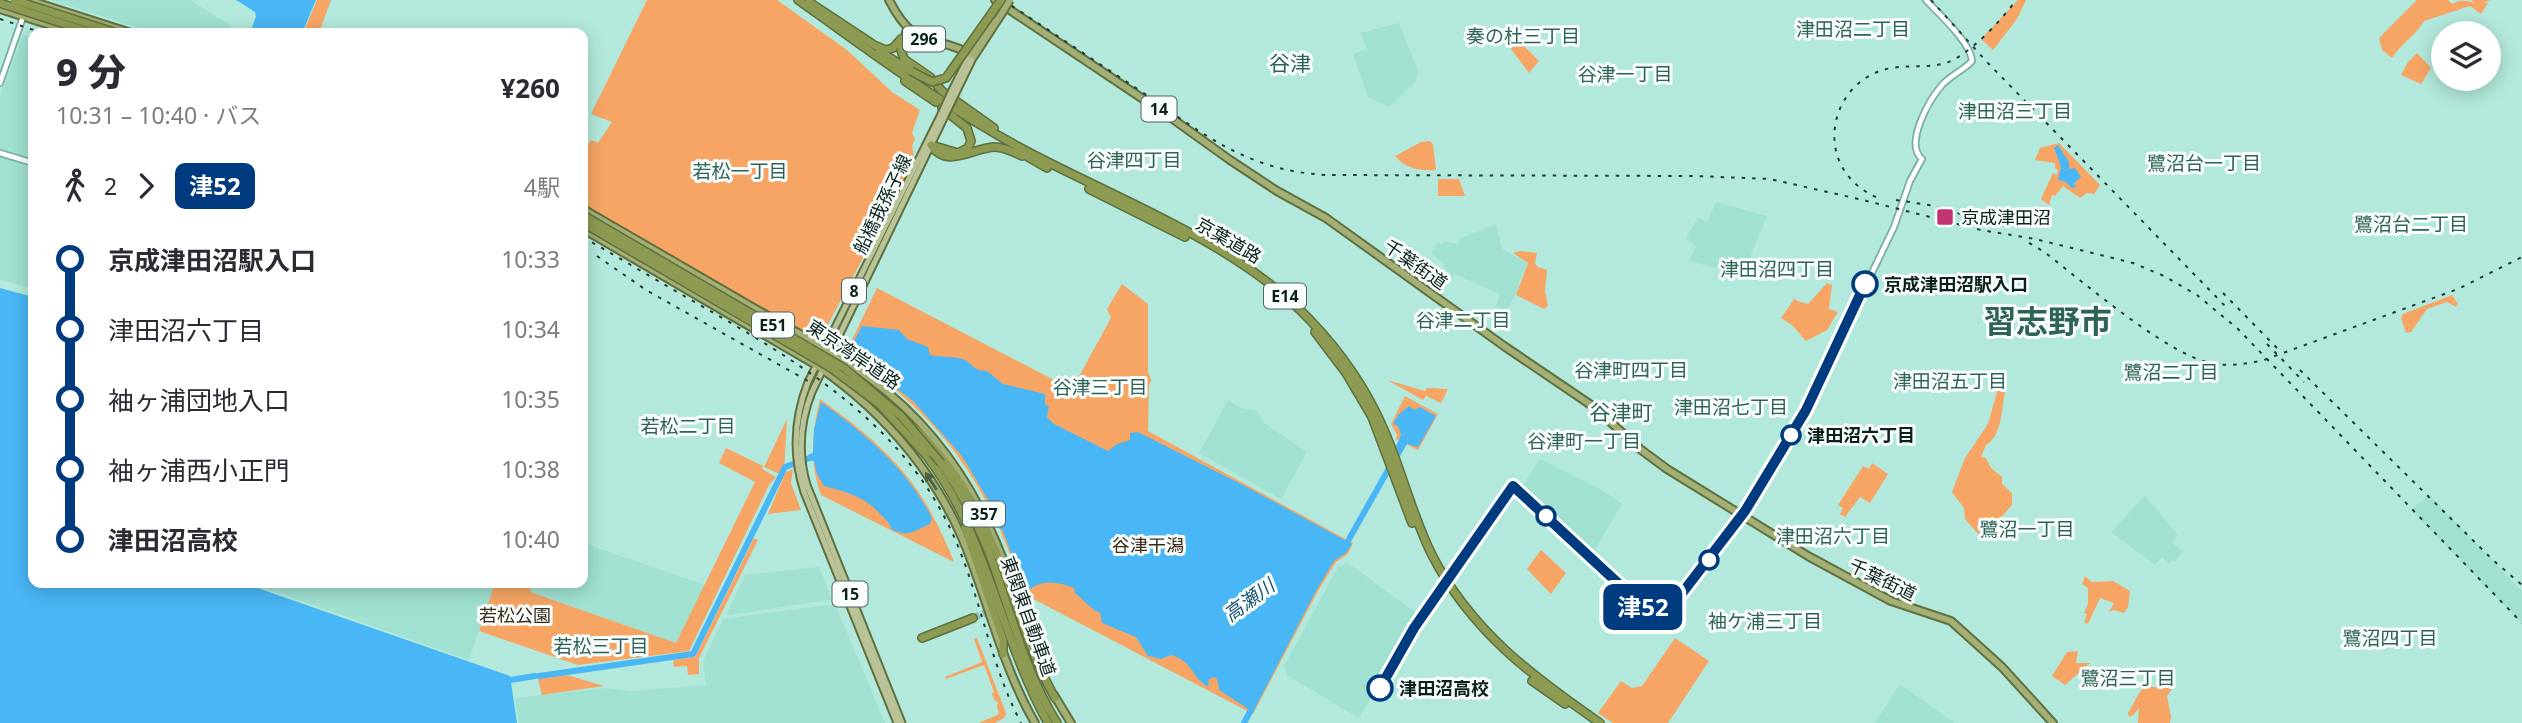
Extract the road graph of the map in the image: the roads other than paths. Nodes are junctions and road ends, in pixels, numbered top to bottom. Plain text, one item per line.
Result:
1 (14, 0) edge
2 (29, 0) edge
3 (790, 0) edge
4 (798, 0) edge
5 (806, 0) edge
6 (889, 0) edge
7 (995, 0) edge
8 (1005, 0) edge
9 (1926, 0) edge
10 (0, 4) edge
11 (0, 9) edge
12 (23, 17) junction
13 (59, 28) edge
14 (76, 28) edge
15 (101, 28) edge
16 (116, 28) edge
17 (908, 29) junction
18 (864, 40) junction
19 (972, 55) junction
20 (0, 83) edge
21 (922, 93) junction
22 (943, 115) junction
23 (931, 145) junction
24 (0, 153) edge
25 (28, 161) edge
26 (1036, 162) junction
27 (1046, 162) junction
28 (588, 212) edge
29 (588, 218) edge
30 (588, 226) edge
31 (588, 232) edge
32 (784, 325) junction
33 (827, 350) junction
34 (827, 360) junction
35 (819, 364) junction
36 (862, 400) junction
37 (939, 464) junction
38 (1407, 502) junction
39 (1742, 515) junction
40 (992, 547) junction
41 (1004, 580) dead end
42 (988, 596) junction
43 (987, 607) junction
44 (973, 618) tunnel mouth
45 (922, 638) dead end
46 (1003, 654) junction
47 (1055, 698) junction
48 (899, 723) edge
49 (1035, 723) edge
50 (1048, 723) edge
51 (1056, 723) edge
52 (1071, 723) edge
53 (1592, 723) edge
54 (1600, 723) edge
55 (2053, 723) edge

1 - 15 highway, bridge
2 - 12 main road
2 - 16 highway, bridge
3 - 21 highway, 京葉道路 / E14
4 - 27 highway, 京葉道路 / E14
5 - 18 highway
6 - 17 highway, 296
7 - 39 highway, 千葉街道 / 14
8 - 18 highway, bridge
8 - 19 highway, 296, bridge
9 - 39 main road
10 - 14 highway, bridge
11 - 12 highway
12 - 13 highway
12 - 20 main road
17 - 18 highway
17 - 19 highway, 296
17 - 27 highway
19 - 22 main road, 船橋我孫子線 / 8, bridge
21 - 23 highway
21 - 26 highway, 京葉道路 / E14
22 - 23 main road, 船橋我孫子線 / 8
22 - 33 main road, 船橋我孫子線 / 8
23 - 26 highway
23 - 33 main road, 船橋我孫子線 / 8
24 - 25 main road
26 - 38 highway, 京葉道路 / E14
27 - 38 highway, 京葉道路 / E14
28 - 32 highway, 東京湾岸道路 / 357
29 - 37 highway, 東関東自動車道 / E51, bridge
30 - 37 highway, 東関東自動車道 / E51, bridge
31 - 35 highway, 東京湾岸道路 / 357
32 - 33 highway, 東京湾岸道路 / 357
32 - 35 main road
33 - 34 main road
33 - 35 main road, 船橋我孫子線 / 8
33 - 47 highway, 東京湾岸道路 / 357
34 - 35 main road, 15
34 - 36 main road
35 - 36 highway, 東京湾岸道路 / 357
35 - 48 main road, 15
43 -> 36 highway, 東京湾岸道路 / 357
37 - 40 highway
37 - 42 highway
37 - 50 highway, 東関東自動車道 / E51
37 - 51 highway, 東関東自動車道 / E51
38 - 53 highway, 京葉道路 / E14
38 - 54 highway, 京葉道路 / E14
39 - 55 highway, 千葉街道 / 14
40 - 41 highway
40 - 47 highway
42 - 43 highway
42 - 46 highway
43 - 46 highway, 東京湾岸道路 / 357
44 - 45 highway
46 - 49 highway, 東京湾岸道路 / 357
47 - 52 highway, 東京湾岸道路 / 357

